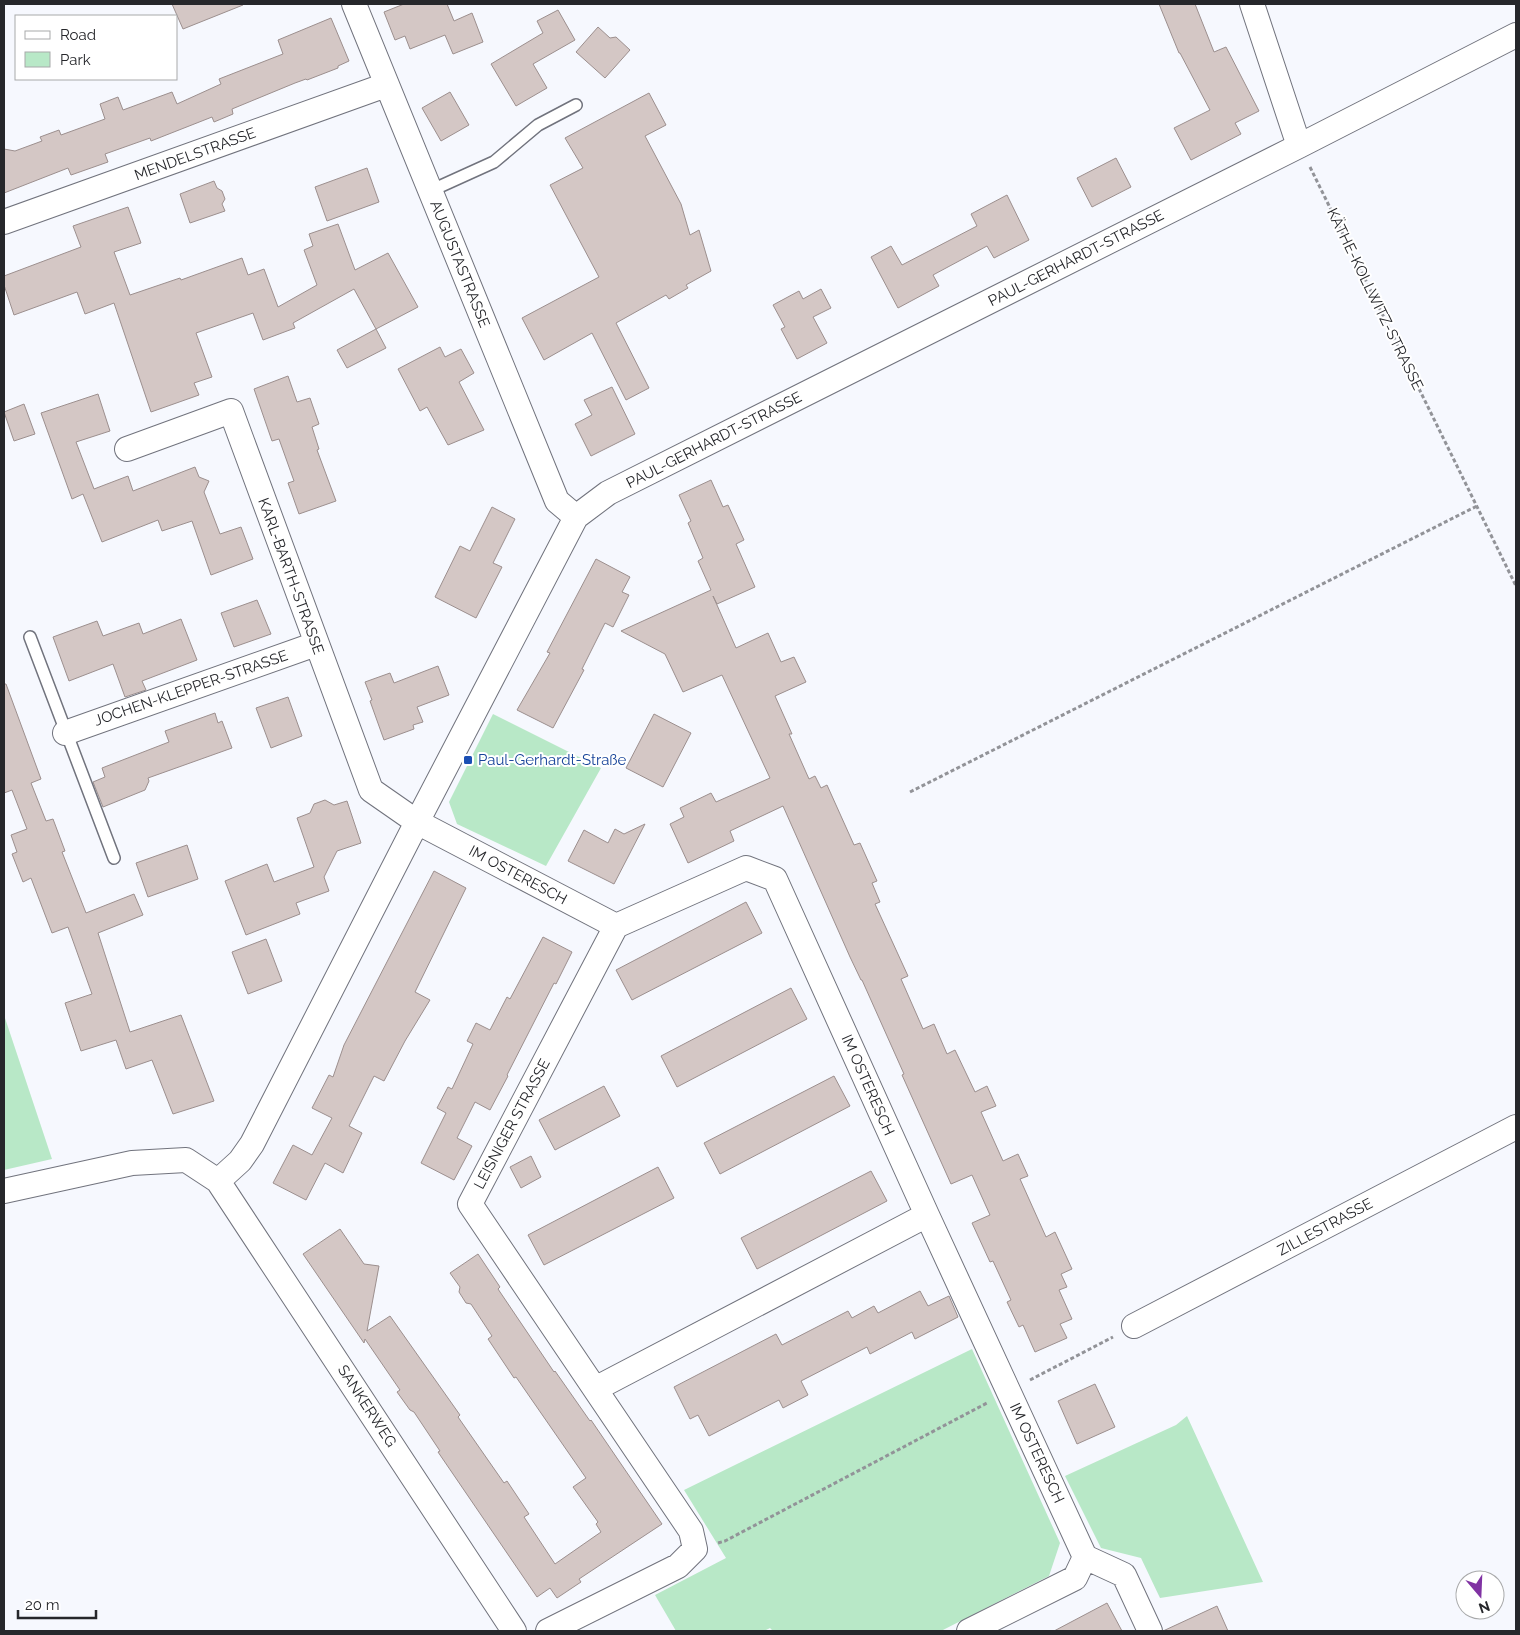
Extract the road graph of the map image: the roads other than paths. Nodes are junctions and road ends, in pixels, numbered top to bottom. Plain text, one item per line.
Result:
1 (354, 4) edge
2 (1252, 4) edge
3 (1516, 35) edge
4 (386, 85) junction
5 (576, 105) dead end
6 (1299, 146) junction
7 (430, 191) junction
8 (4, 222) edge
9 (127, 448) dead end
10 (576, 517) junction
11 (30, 637) dead end
12 (316, 644) junction
13 (65, 733) junction
14 (417, 822) junction
15 (114, 858) dead end
16 (616, 926) junction
17 (1516, 1127) edge
18 (218, 1181) junction
19 (4, 1191) edge
20 (927, 1215) junction
21 (1134, 1326) road end
22 (595, 1389) junction
23 (1085, 1556) junction
24 (514, 1631) edge
25 (548, 1631) edge
26 (969, 1631) edge
27 (1150, 1631) edge

1 - 4 street, AUGUSTASTRASSE
2 - 6 street
3 - 6 street, PAUL-GERHARDT-STRASSE
4 - 7 street, AUGUSTASTRASSE
4 - 8 street, MENDELSTRASSE
5 - 7 lane
6 - 10 street, PAUL-GERHARDT-STRASSE
7 - 10 street, AUGUSTASTRASSE
9 - 12 street, KARL-BARTH-STRASSE
10 - 14 street, PAUL-GERHARDT-STRASSE
11 - 13 lane
12 - 13 street, JOCHEN-KLEPPER-STRASSE
12 - 14 street, KARL-BARTH-STRASSE
13 - 15 lane
14 - 16 street, IM OSTERESCH
14 - 18 street, PAUL-GERHARDT-STRASSE
16 - 20 street, IM OSTERESCH
16 - 22 street, LEISNIGER STRASSE
17 - 21 street, ZILLESTRASSE
18 - 19 street
18 - 24 street, SANKERWEG
20 - 22 street
20 - 23 street, IM OSTERESCH
22 - 25 street, LEISNIGER STRASSE
23 - 26 street
23 - 27 street

